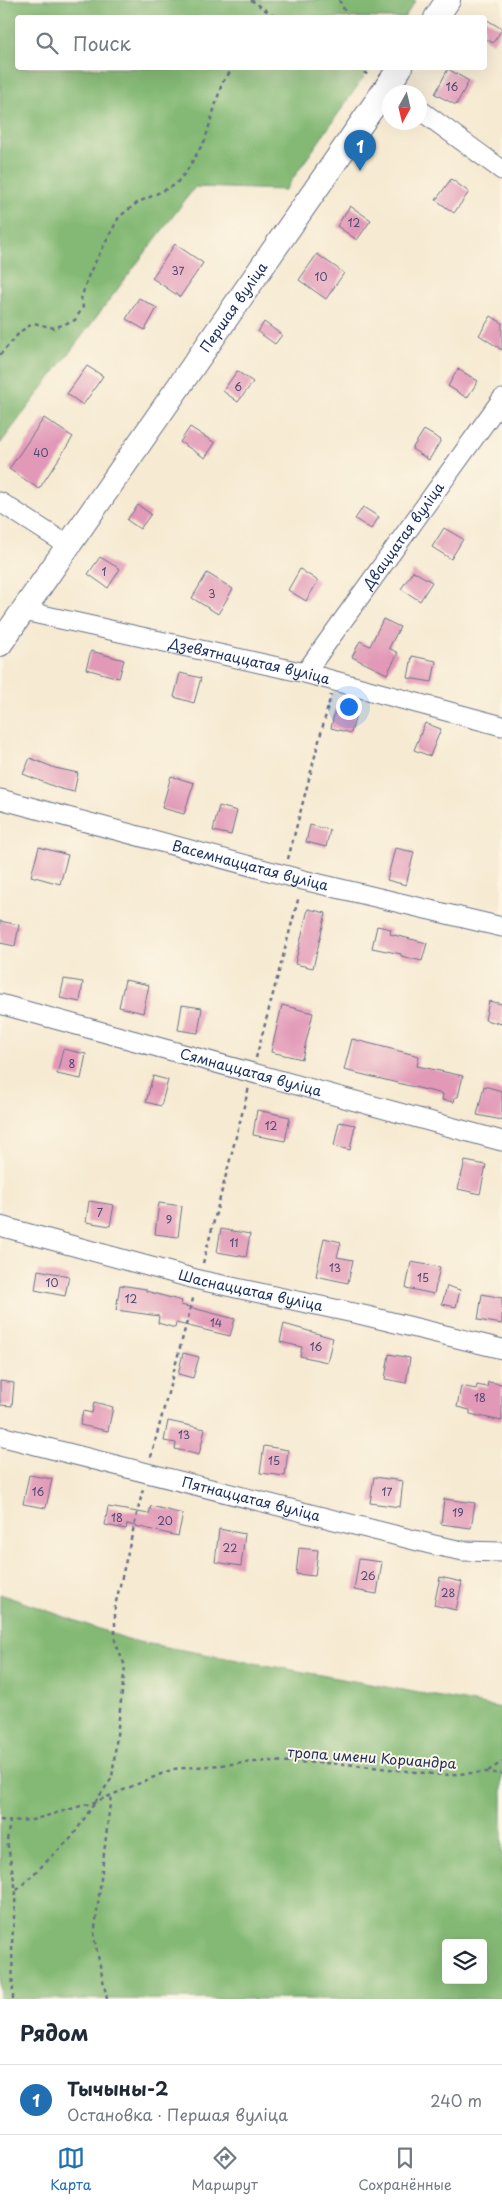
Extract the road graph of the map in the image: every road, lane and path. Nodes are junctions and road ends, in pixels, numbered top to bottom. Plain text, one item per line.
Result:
1 (251, 0) edge
2 (339, 0) edge
3 (448, 0) edge
4 (273, 15) edge
5 (347, 15) edge
6 (438, 15) edge
7 (232, 70) edge
8 (362, 70) edge
9 (389, 82) edge
10 (427, 115) edge
11 (502, 170) edge
12 (0, 355) edge
13 (502, 399) edge
14 (0, 502) edge
15 (69, 546) junction
16 (24, 610) junction
17 (3, 632) edge
18 (306, 673) junction
19 (335, 681) junction
20 (502, 726) edge
21 (0, 799) edge
22 (283, 875) junction
23 (303, 880) junction
24 (502, 927) edge
25 (0, 1004) edge
26 (252, 1073) junction
27 (502, 1142) edge
28 (0, 1226) edge
29 (198, 1280) junction
30 (502, 1350) edge
31 (0, 1436) edge
32 (146, 1473) junction
33 (502, 1552) edge
34 (502, 1762) edge
35 (486, 1772) junction
36 (502, 1774) edge
37 (111, 1795) junction
38 (95, 1802) junction
39 (0, 1820) edge
40 (10, 1821) junction
41 (16, 1891) junction
42 (13, 1999) edge
43 (107, 1999) edge

1 - 4 path
2 - 5 path
3 - 6 main road
7 - 12 path
8 - 9 path
9 - 15 main road, Першая вуліца
10 - 11 street
13 - 18 street, Дваццатая вуліца
14 - 15 street
15 - 16 main road, Першая вуліца
16 - 17 main road, Першая вуліца
16 - 18 street, Дзевятнаццатая вуліца
18 - 19 street, Дзевятнаццатая вуліца
19 - 20 street, Дзевятнаццатая вуліца
19 - 22 path
21 - 22 street, Васемнаццатая вуліца
22 - 23 street, Васемнаццатая вуліца
23 - 24 street, Васемнаццатая вуліца
23 - 26 path
25 - 26 street, Сямнаццатая вуліца
26 - 27 street, Сямнаццатая вуліца
26 - 29 path
28 - 29 street, Шаснаццатая вуліца
29 - 30 street, Шаснаццатая вуліца
29 - 32 path
31 - 32 street, Пятнаццатая вуліца
32 - 33 street, Пятнаццатая вуліца
32 - 38 path
34 - 35 path
35 - 36 path, тропа имени Кориандра
35 - 37 path, тропа имени Кориандра
37 - 38 path, тропа имени Кориандра
37 - 43 path
38 - 40 path, тропа имени Кориандра
38 - 41 path
39 - 40 path, тропа имени Кориандра
40 - 41 path
41 - 42 path

